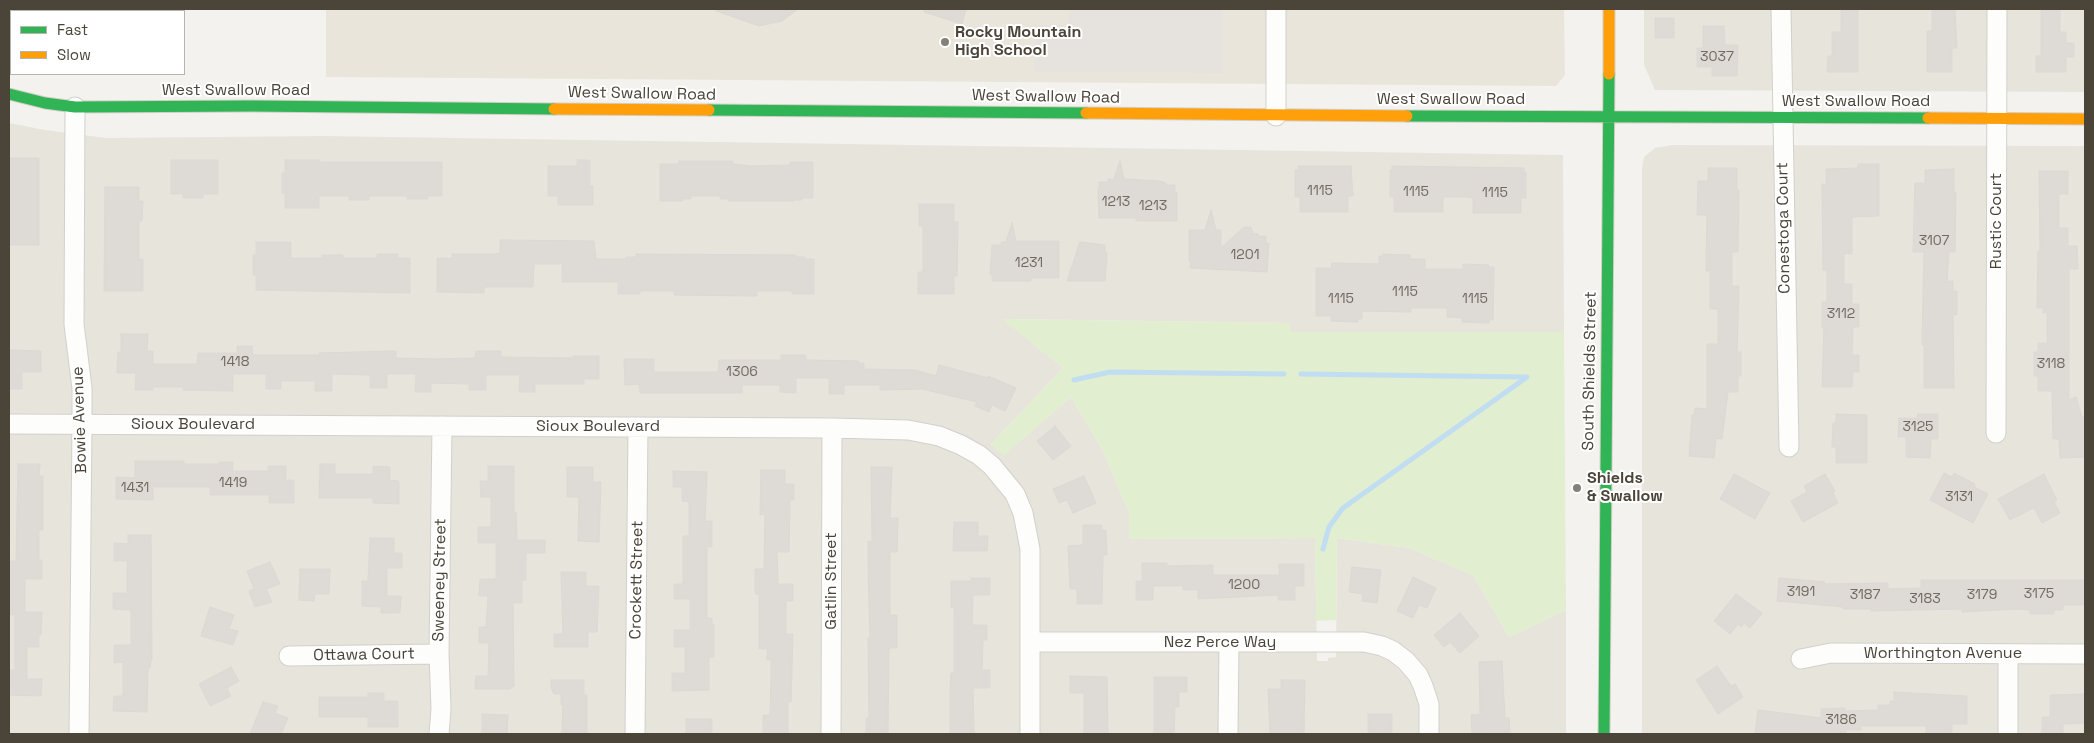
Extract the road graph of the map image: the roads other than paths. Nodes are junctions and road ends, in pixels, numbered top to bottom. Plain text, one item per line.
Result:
1 (1276, 9) edge
2 (1609, 9) edge
3 (1781, 9) edge
4 (1997, 9) edge
5 (9, 94) edge
6 (75, 107) junction
7 (1276, 116) junction
8 (1610, 117) junction
9 (1782, 118) junction
10 (1997, 118) junction
11 (2085, 119) edge
12 (9, 424) edge
13 (82, 424) junction
14 (442, 426) junction
15 (638, 427) junction
16 (832, 428) junction
17 (1996, 433) dead end
18 (1789, 447) dead end
19 (1030, 642) junction
20 (1229, 643) junction
21 (439, 654) junction
22 (2008, 654) junction
23 (2085, 654) edge
24 (289, 656) dead end
25 (1801, 659) dead end
26 (79, 734) edge
27 (438, 734) edge
28 (635, 734) edge
29 (831, 734) edge
30 (1030, 734) edge
31 (1228, 734) edge
32 (1430, 734) edge
33 (1604, 734) edge
34 (2008, 734) edge

1 - 7 street
2 - 8 street, South Shields Street
3 - 9 street, Conestoga Court
4 - 10 street, Rustic Court
5 - 6 street, West Swallow Road
6 - 7 street, West Swallow Road
6 - 13 street, Bowie Avenue
7 - 8 street, West Swallow Road
8 - 9 street, West Swallow Road
8 - 33 street, South Shields Street
9 - 10 street, West Swallow Road
9 - 18 street, Conestoga Court
10 - 11 street, West Swallow Road
10 - 17 street, Rustic Court
12 - 13 street, Sioux Boulevard
13 - 14 street, Sioux Boulevard
13 - 26 street, Bowie Avenue
14 - 15 street, Sioux Boulevard
14 - 21 street, Sweeney Street
15 - 16 street, Sioux Boulevard
15 - 28 street, Crockett Street
16 - 19 street, Sioux Boulevard
16 - 29 street, Gatlin Street
19 - 20 street, Nez Perce Way
19 - 30 street, Sioux Boulevard
20 - 31 street
20 - 32 street, Nez Perce Way
21 - 24 street, Ottawa Court
21 - 27 street, Sweeney Street
22 - 23 street, Worthington Avenue
22 - 25 street, Worthington Avenue
22 - 34 street

